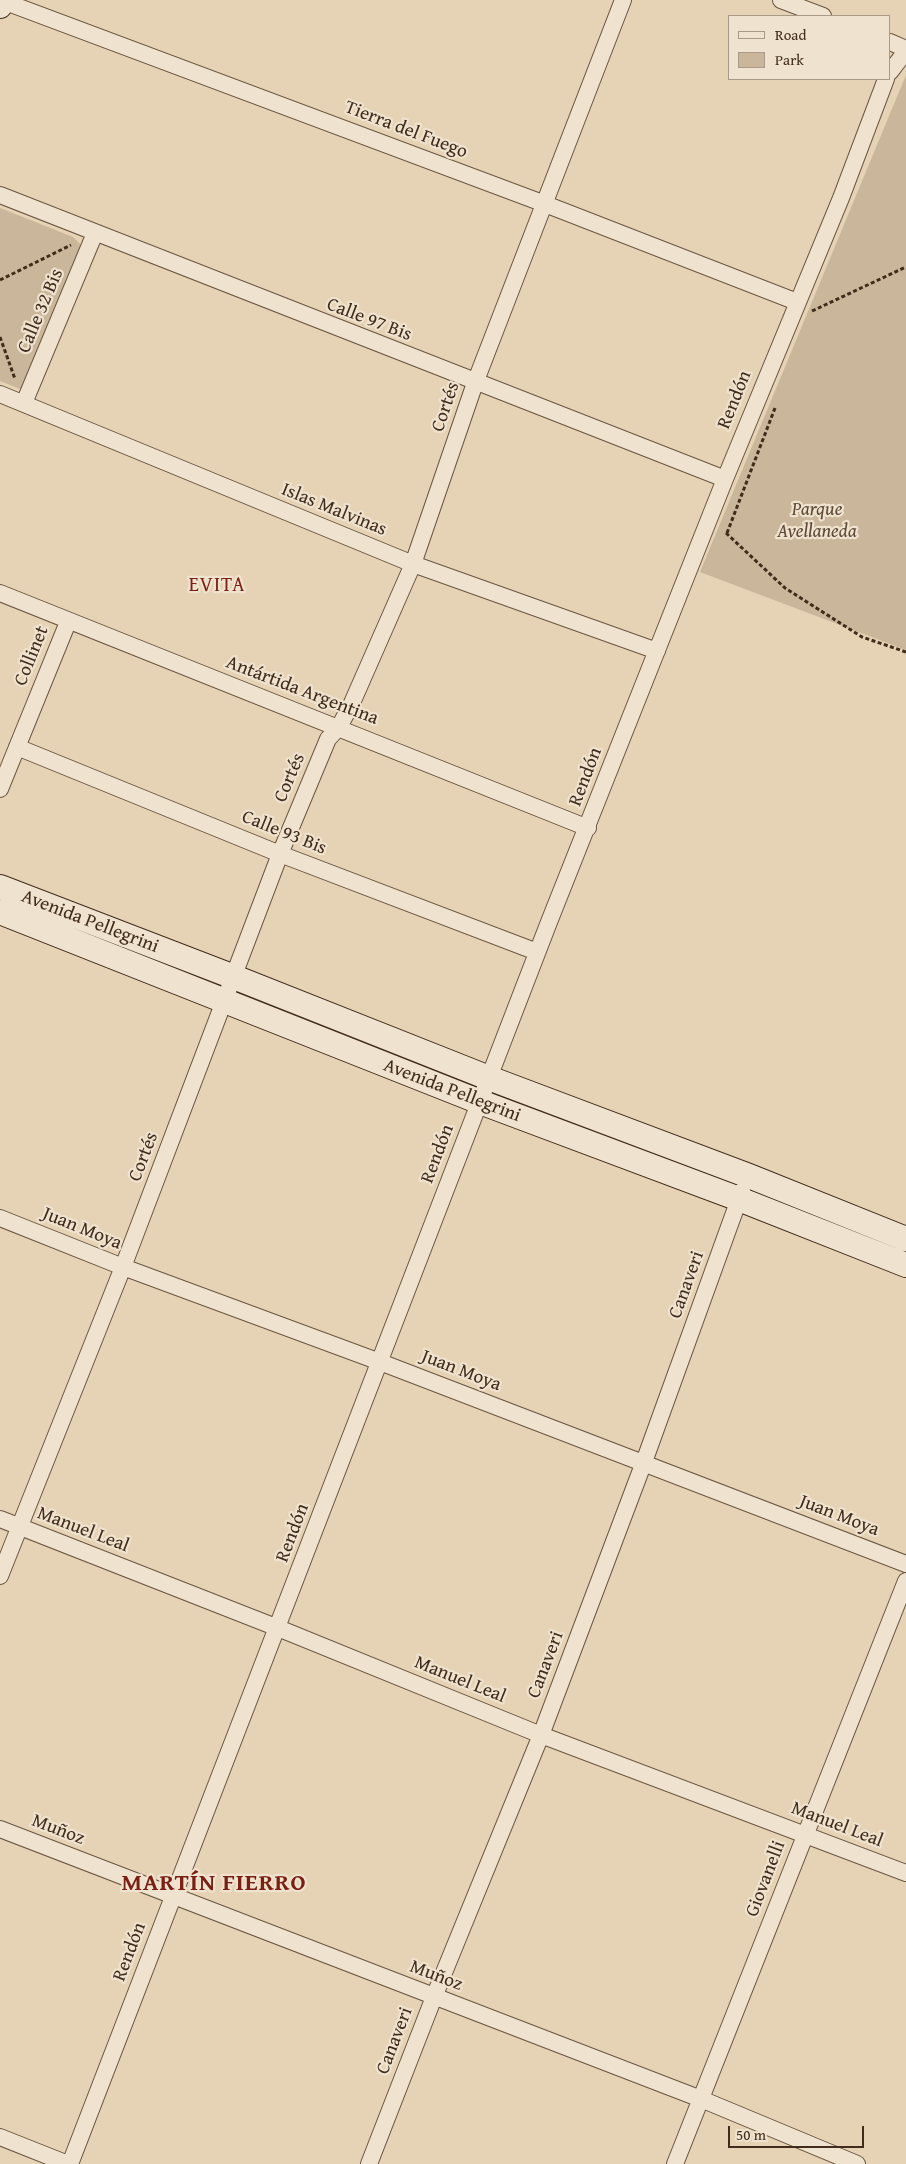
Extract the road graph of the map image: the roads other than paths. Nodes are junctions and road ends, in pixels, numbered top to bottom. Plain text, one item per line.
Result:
1 (2, 0) edge
2 (623, 0) edge
3 (781, 0) edge
4 (0, 6) edge
5 (820, 15) edge
6 (891, 42) edge
7 (906, 50) edge
8 (891, 71) edge
9 (886, 80) edge
10 (0, 195) edge
11 (545, 204) junction
12 (95, 233) junction
13 (797, 302) junction
14 (475, 383) junction
15 (0, 394) edge
16 (24, 404) junction
17 (725, 479) junction
18 (413, 564) junction
19 (0, 593) edge
20 (68, 622) junction
21 (657, 651) junction
22 (339, 727) junction
23 (17, 747) junction
24 (0, 789) edge
25 (588, 828) junction
26 (280, 854) junction
27 (0, 888) edge
28 (0, 912) edge
29 (537, 952) junction
30 (234, 977) junction
31 (225, 1002) junction
32 (489, 1078) junction
33 (480, 1102) junction
34 (749, 1176) junction
35 (739, 1199) junction
36 (0, 1218) edge
37 (906, 1239) edge
38 (906, 1264) edge
39 (123, 1268) junction
40 (380, 1362) junction
41 (644, 1462) junction
42 (0, 1519) edge
43 (19, 1526) junction
44 (906, 1564) edge
45 (0, 1576) edge
46 (906, 1581) edge
47 (278, 1628) junction
48 (541, 1735) junction
49 (0, 1829) edge
50 (805, 1834) junction
51 (906, 1873) edge
52 (174, 1895) junction
53 (434, 1997) junction
54 (701, 2099) junction
55 (0, 2137) edge
56 (69, 2164) edge
57 (369, 2164) edge
58 (675, 2164) edge
59 (857, 2164) edge

1 - 4 main road
1 - 11 street, Tierra del Fuego
2 - 11 street, Cortés
3 - 5 street
6 - 7 street
7 - 8 street
9 - 13 street, Rendón
10 - 12 street, Calle 97 Bis
11 - 13 street, Tierra del Fuego
11 - 14 street, Cortés
12 - 14 street, Calle 97 Bis
12 - 16 street, Calle 32 Bis
13 - 17 street, Rendón
14 - 17 street, Calle 97 Bis
14 - 18 street, Cortés
15 - 16 street, Islas Malvinas
16 - 18 street, Islas Malvinas
17 - 21 street, Rendón
18 - 21 street, Islas Malvinas
18 - 22 street, Cortés
19 - 20 street, Antártida Argentina
20 - 22 street, Antártida Argentina
20 - 23 street, Collinet
21 - 25 street, Rendón
22 - 25 street, Antártida Argentina
22 - 26 street, Cortés
23 - 24 street, Collinet
23 - 26 street, Calle 93 Bis
25 - 29 street, Rendón
26 - 29 street, Calle 93 Bis
26 - 30 street, Cortés
27 - 30 main road, Avenida Pellegrini
28 - 31 main road, Avenida Pellegrini
29 - 32 street, Rendón
30 - 31 street, Cortés
30 - 32 main road, Avenida Pellegrini
31 - 33 main road, Avenida Pellegrini
31 - 39 street, Cortés
32 - 33 street, Rendón
32 - 34 main road, Avenida Pellegrini
33 - 35 main road, Avenida Pellegrini
33 - 40 street, Rendón
34 - 35 street, Canaveri
34 - 37 main road, Avenida Pellegrini
35 - 38 main road, Avenida Pellegrini
35 - 41 street, Canaveri
36 - 39 street, Juan Moya
39 - 40 street, Juan Moya
39 - 43 street, Cortés
40 - 41 street, Juan Moya
40 - 47 street, Rendón
41 - 44 street, Juan Moya
41 - 48 street, Canaveri
42 - 43 street, Manuel Leal
43 - 45 street, Cortés
43 - 47 street, Manuel Leal
46 - 50 street, Giovanelli
47 - 48 street, Manuel Leal
47 - 52 street, Rendón
48 - 50 street, Manuel Leal
48 - 53 street, Canaveri
49 - 52 street, Muñoz
50 - 51 street, Manuel Leal
50 - 54 street, Giovanelli
52 - 53 street, Muñoz
52 - 56 street, Rendón
53 - 54 street, Muñoz
53 - 57 street, Canaveri
54 - 58 street, Giovanelli
54 - 59 street, Muñoz
55 - 56 street

